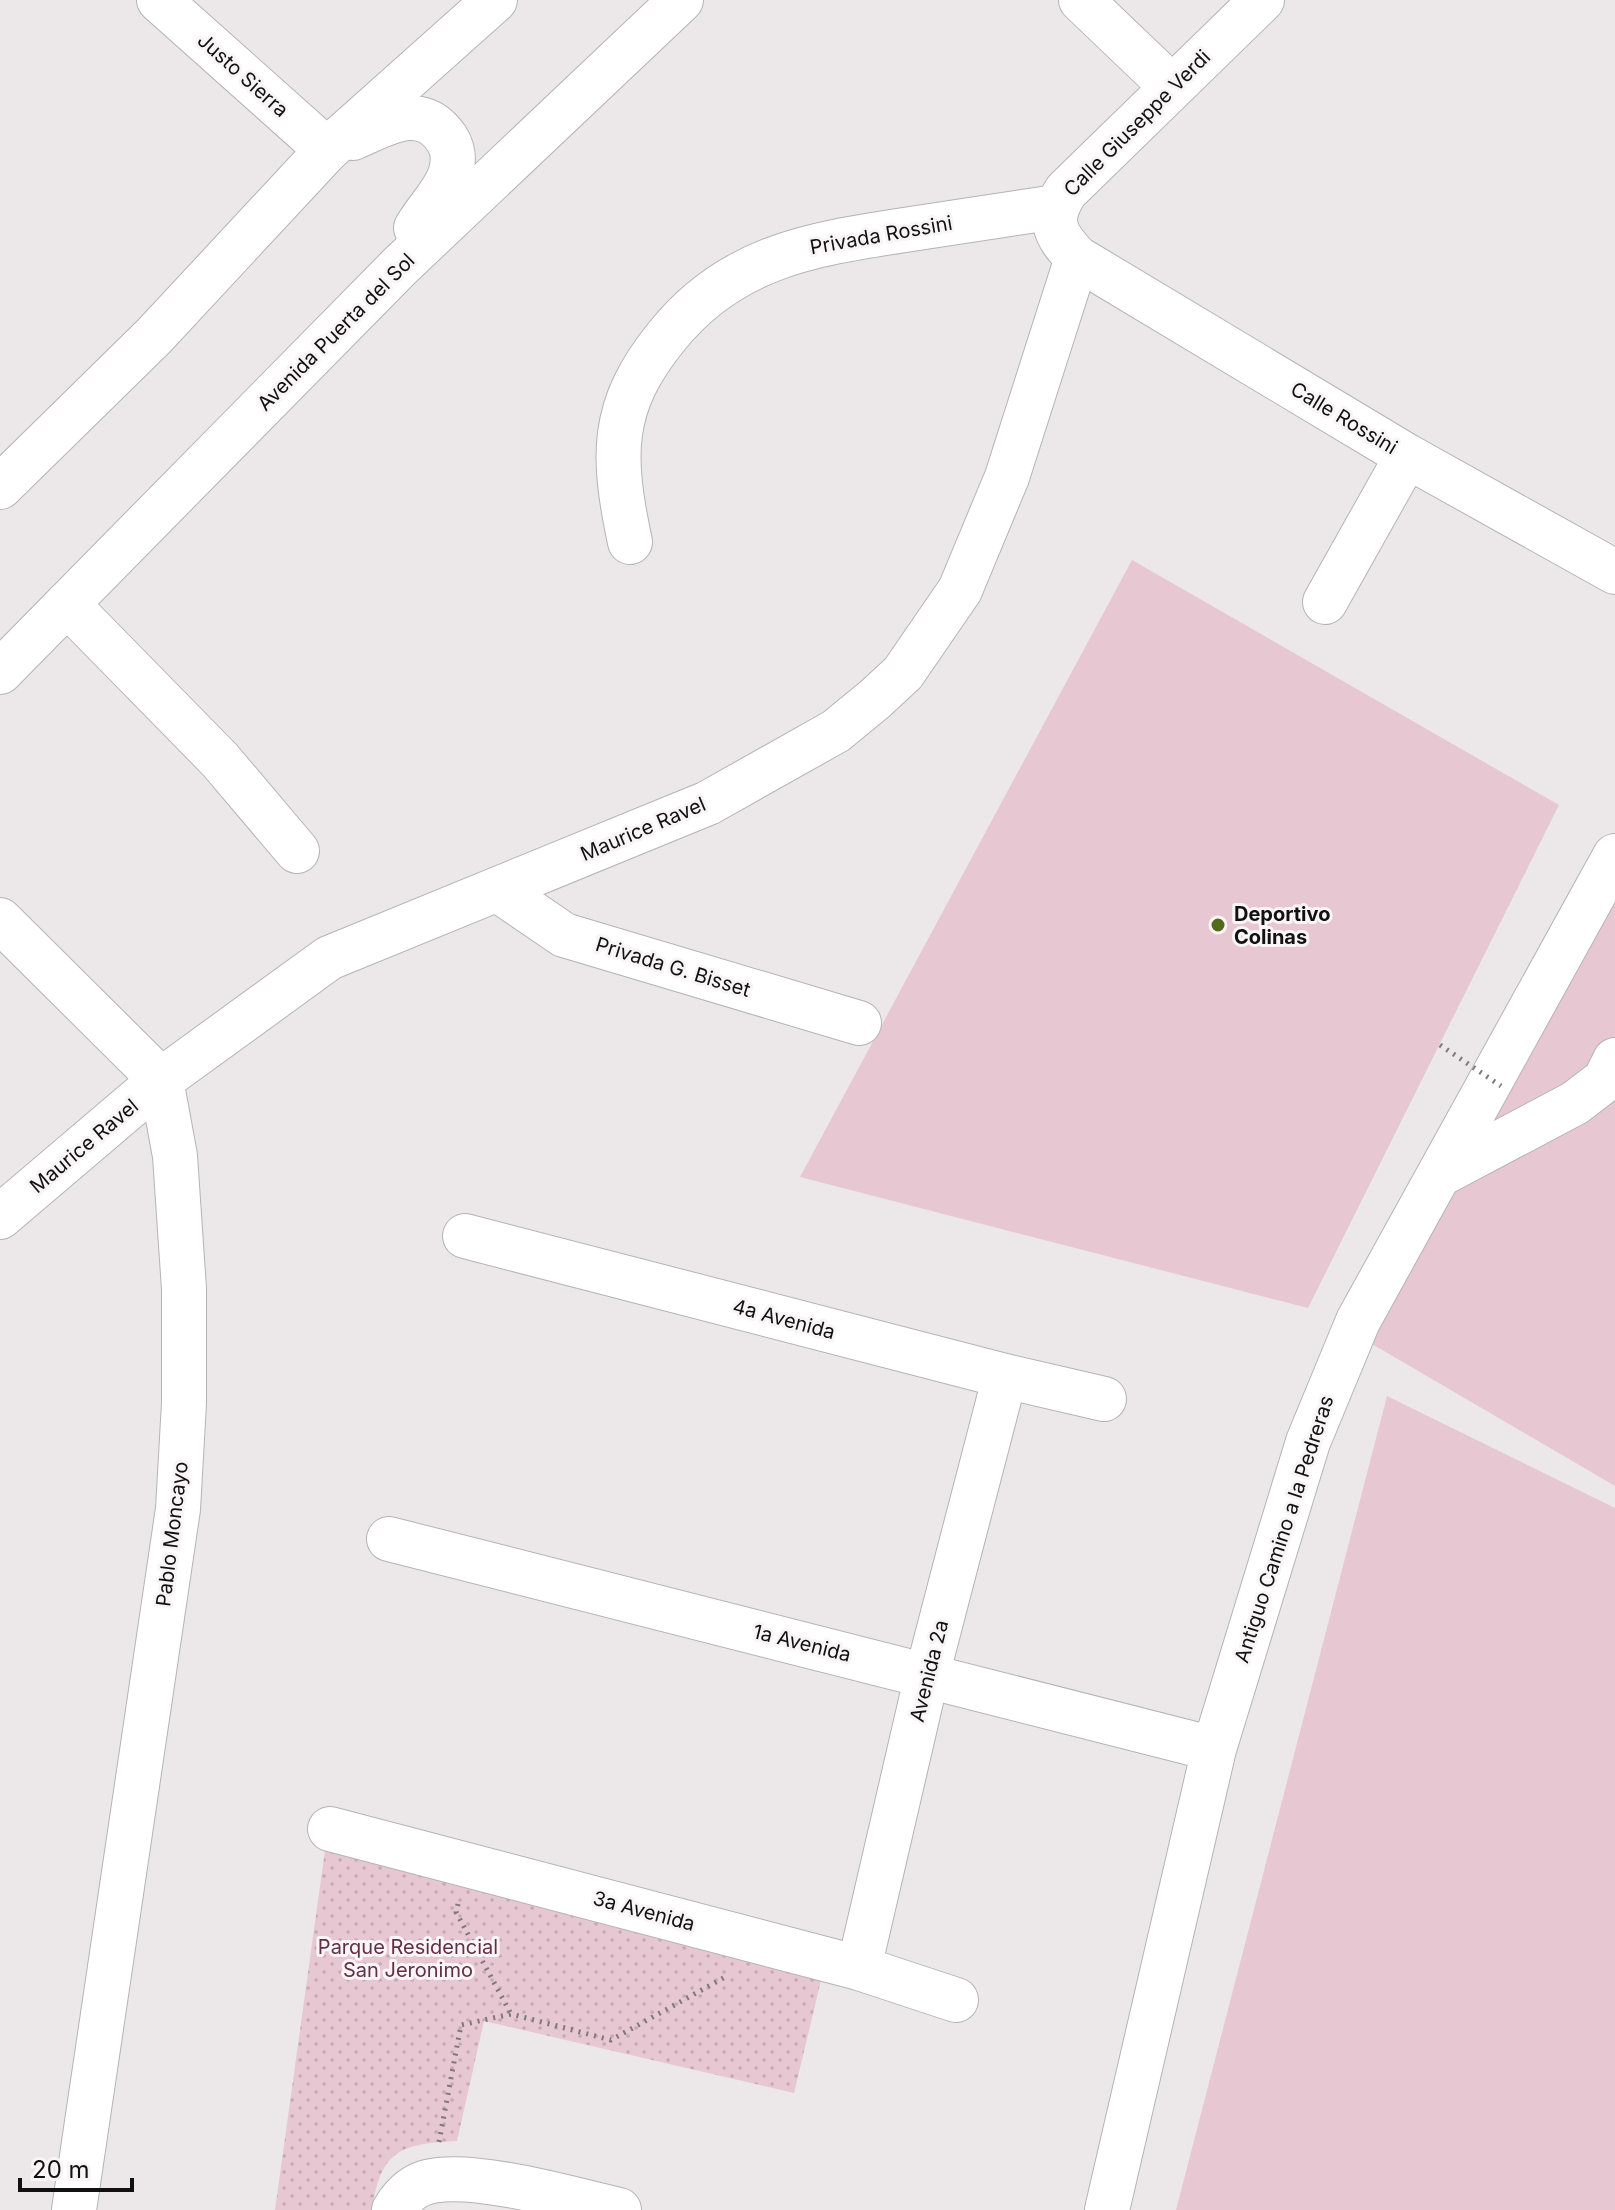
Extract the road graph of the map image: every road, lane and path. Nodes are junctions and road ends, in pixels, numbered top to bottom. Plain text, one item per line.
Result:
1 (159, 0) edge
2 (495, 0) edge
3 (681, 0) edge
4 (1081, 0) edge
5 (1262, 0) edge
6 (1172, 87) junction
7 (327, 150) junction
8 (1056, 207) junction
9 (1077, 258) junction
10 (399, 267) junction
11 (1407, 456) junction
12 (0, 487) edge
13 (630, 542) dead end
14 (1615, 572) edge
15 (1325, 602) dead end
16 (67, 604) junction
17 (0, 672) edge
18 (297, 851) dead end
19 (1615, 856) edge
20 (498, 890) junction
21 (1604, 901) edge
22 (0, 920) edge
23 (859, 1023) dead end
24 (1440, 1045) dead end
25 (1615, 1060) edge
26 (161, 1080) junction
27 (1501, 1086) dead end
28 (1439, 1175) junction
29 (0, 1217) edge
30 (465, 1236) dead end
31 (1005, 1376) junction
32 (1104, 1399) dead end
33 (389, 1539) dead end
34 (927, 1675) junction
35 (1214, 1749) junction
36 (330, 1829) dead end
37 (471, 1865) junction
38 (859, 1968) junction
39 (728, 1976) dead end
40 (956, 2000) dead end
41 (511, 2014) junction
42 (444, 2180) junction
43 (74, 2210) edge
44 (394, 2210) edge
45 (619, 2210) edge
46 (1107, 2210) edge

1 - 7 street, Justo Sierra
2 - 7 street
3 - 10 street, Avenida Puerta del Sol
4 - 6 street
5 - 6 street, Calle Giuseppe Verdi
6 - 8 street, Calle Giuseppe Verdi
7 - 10 street
7 - 12 street
8 - 9 street, Calle Giuseppe Verdi
8 - 13 street, Privada Rossini
9 - 11 street, Calle Rossini
9 - 20 street, Maurice Ravel
10 - 16 street, Avenida Puerta del Sol
11 - 14 street, Calle Rossini
11 - 15 street
16 - 17 street, Avenida Puerta del Sol
16 - 18 street
19 - 21 street, Antiguo Camino a la Pedreras
20 - 23 street, Privada G. Bisset
20 - 26 street, Maurice Ravel
21 - 28 street, Antiguo Camino a la Pedreras
22 - 26 street
24 - 27 path, bridge
25 - 28 street
26 - 29 street, Maurice Ravel
26 - 43 street, Pablo Moncayo
28 - 35 street, Antiguo Camino a la Pedreras
30 - 31 street, 4a Avenida
31 - 32 street, 4a Avenida
31 - 34 street, Avenida 2a
33 - 34 street, 1a Avenida
34 - 35 street, 1a Avenida
34 - 38 street, Avenida 2a
35 - 46 street, Antiguo Camino a la Pedreras
36 - 37 street, 3a Avenida
37 - 38 street, 3a Avenida
37 - 41 path
38 - 40 street, 3a Avenida
39 - 41 path
41 - 42 path
42 - 44 street
42 - 45 street

